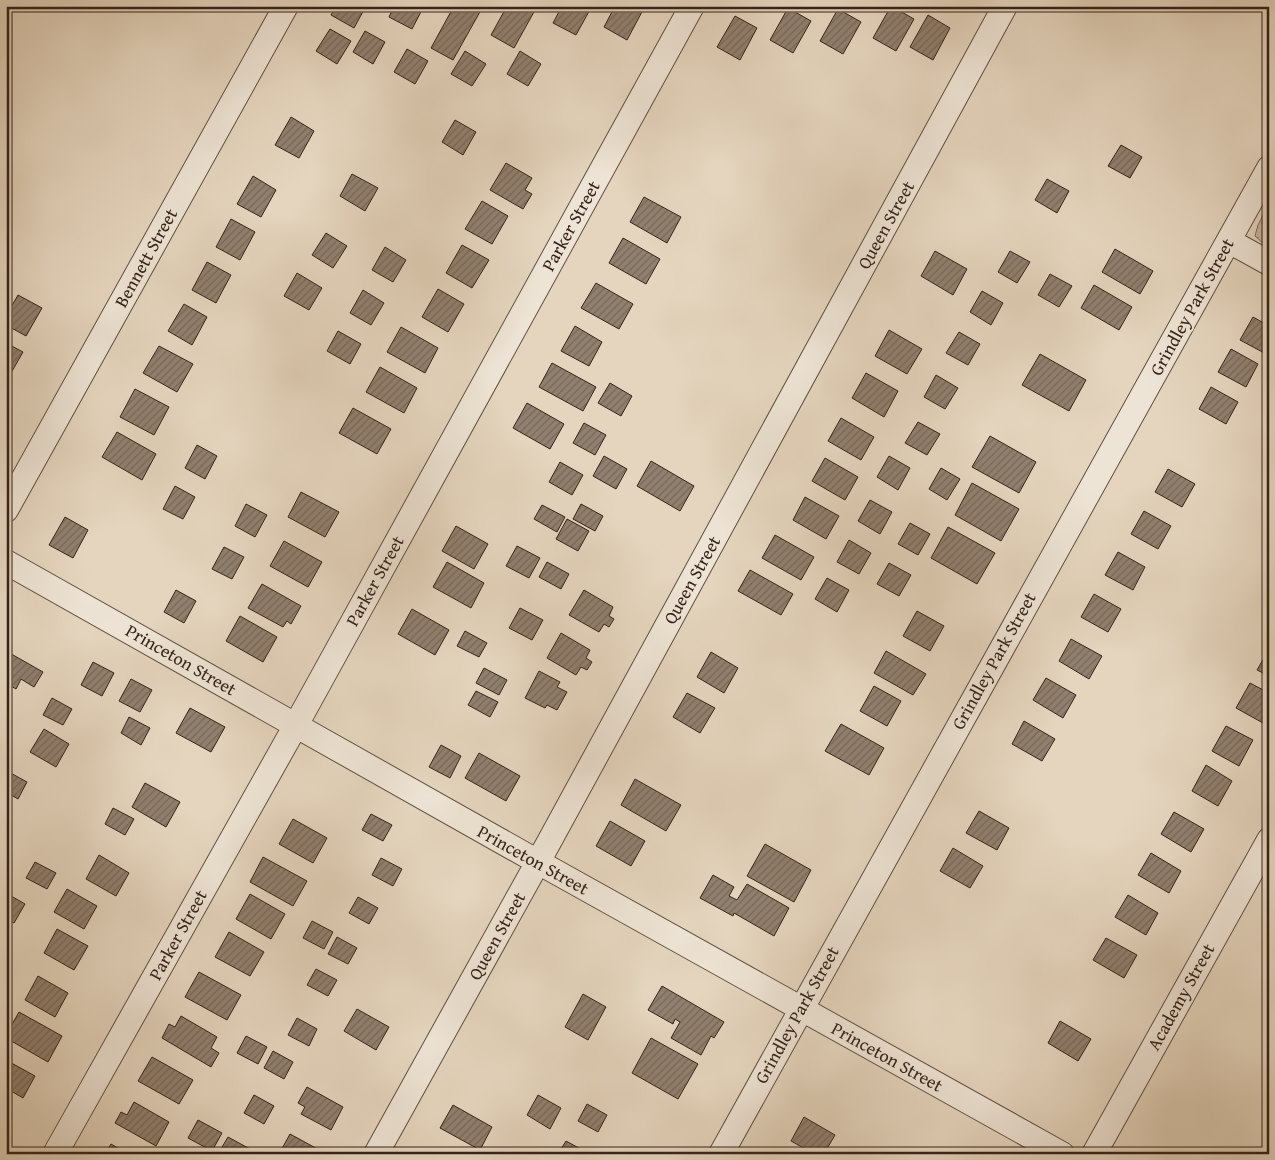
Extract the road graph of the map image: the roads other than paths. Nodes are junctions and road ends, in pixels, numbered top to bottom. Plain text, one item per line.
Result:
1 (286, 6) edge
2 (692, 6) edge
3 (1005, 6) edge
4 (1269, 168) edge
5 (1228, 241) junction
6 (1269, 263) edge
7 (6, 510) edge
8 (6, 562) edge
9 (296, 725) junction
10 (1269, 840) edge
11 (538, 862) junction
12 (801, 1009) junction
13 (55, 1154) edge
14 (376, 1154) edge
15 (721, 1154) edge
16 (1062, 1154) edge
17 (1094, 1154) edge

1 - 7 street, Bennett Street
2 - 9 street, Parker Street
3 - 11 street, Queen Street
4 - 5 street, Grindley Park Street
5 - 6 street
5 - 12 street, Grindley Park Street
8 - 9 street, Princeton Street
9 - 11 street, Princeton Street
9 - 13 street, Parker Street
10 - 17 street, Academy Street
11 - 12 street, Princeton Street
11 - 14 street, Queen Street
12 - 15 street, Grindley Park Street
12 - 16 street, Princeton Street

